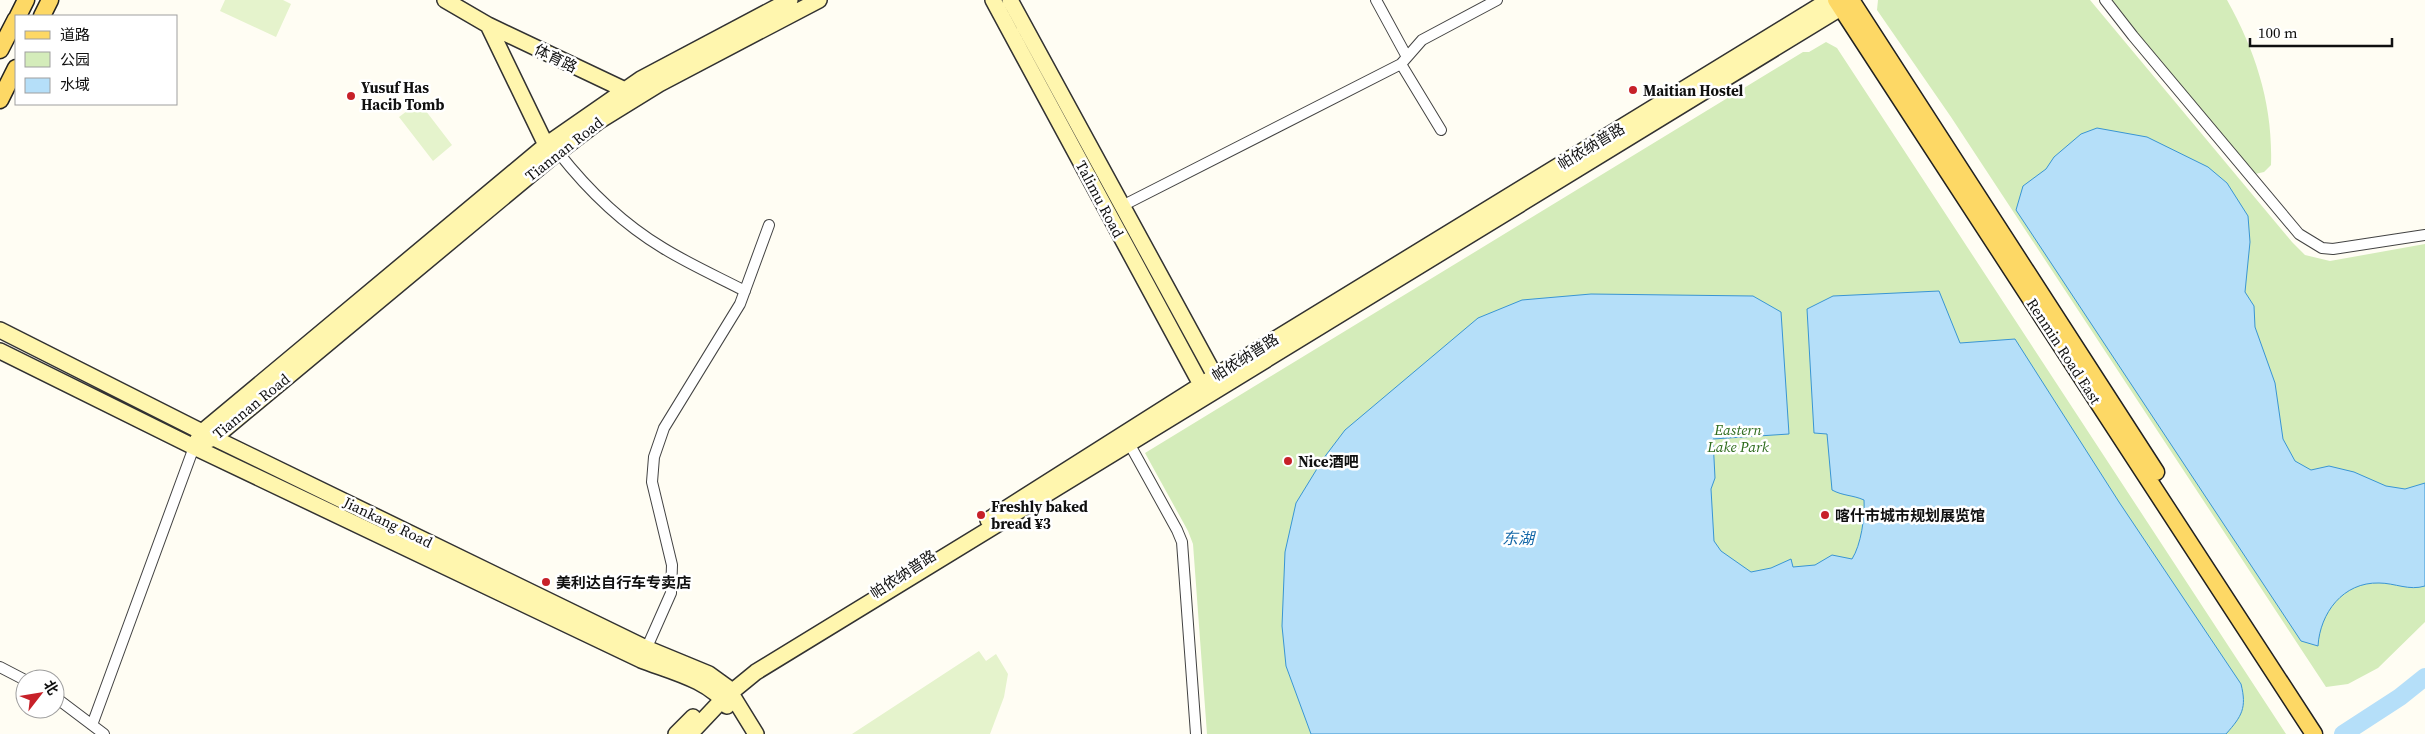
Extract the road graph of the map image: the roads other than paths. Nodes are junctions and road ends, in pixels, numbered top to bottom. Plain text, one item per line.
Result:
1 (26, 0) edge
2 (50, 0) edge
3 (445, 0) edge
4 (790, 0) edge
5 (819, 0) edge
6 (993, 0) edge
7 (1010, 0) edge
8 (1376, 0) edge
9 (1497, 0) edge
10 (2105, 0) edge
11 (1843, 1) edge
12 (18, 15) edge
13 (42, 15) edge
14 (15, 22) edge
15 (488, 25) junction
16 (0, 50) edge
17 (1404, 61) junction
18 (15, 70) edge
19 (625, 90) junction
20 (0, 100) edge
21 (1441, 130) dead end
22 (552, 148) junction
23 (1122, 206) junction
24 (769, 225) dead end
25 (2425, 235) edge
26 (745, 291) junction
27 (0, 330) edge
28 (0, 351) edge
29 (1218, 382) junction
30 (1205, 391) junction
31 (208, 435) junction
32 (1130, 445) junction
33 (194, 446) junction
34 (644, 654) junction
35 (0, 667) edge
36 (15, 675) edge
37 (724, 693) junction
38 (2296, 698) junction
39 (65, 705) edge
40 (92, 725) junction
41 (104, 734) edge
42 (676, 734) edge
43 (690, 734) edge
44 (744, 734) edge
45 (756, 734) edge
46 (1196, 734) edge
47 (2314, 734) edge
48 (2325, 734) edge

1 - 12 main road
2 - 13 main road
3 - 15 main road, 体育路
4 - 19 main road, Tiannan Road
5 - 22 main road, Tiannan Road
6 - 30 main road, Talimu Road
7 - 23 main road, Talimu Road
8 - 17 street
9 - 17 street
10 - 25 street
11 - 29 main road, 帕依纳普路
11 - 38 main road, Renmin Road East
14 - 16 main road
15 - 19 main road, 体育路
15 - 22 main road
17 - 21 street
17 - 23 street
18 - 20 main road
19 - 22 main road, Tiannan Road
22 - 26 street
22 - 31 main road, Tiannan Road
23 - 29 main road, Talimu Road
24 - 26 street
26 - 34 street
27 - 31 main road, Jiankang Road
28 - 33 main road, Jiankang Road
29 - 30 main road, 帕依纳普路
30 - 32 main road, 帕依纳普路
30 - 37 main road, 帕依纳普路
31 - 33 main road, Tiannan Road
31 - 34 main road, Jiankang Road
32 - 37 main road, 帕依纳普路
32 - 46 street
33 - 34 main road, Jiankang Road
33 - 40 street
34 - 37 main road, Jiankang Road
35 - 36 street
37 - 42 main road, 帕依纳普路
37 - 43 main road, 帕依纳普路
37 - 44 main road, Jiankang Road
37 - 45 main road, Jiankang Road
38 - 47 main road
38 - 48 main road
39 - 40 street
40 - 41 street

